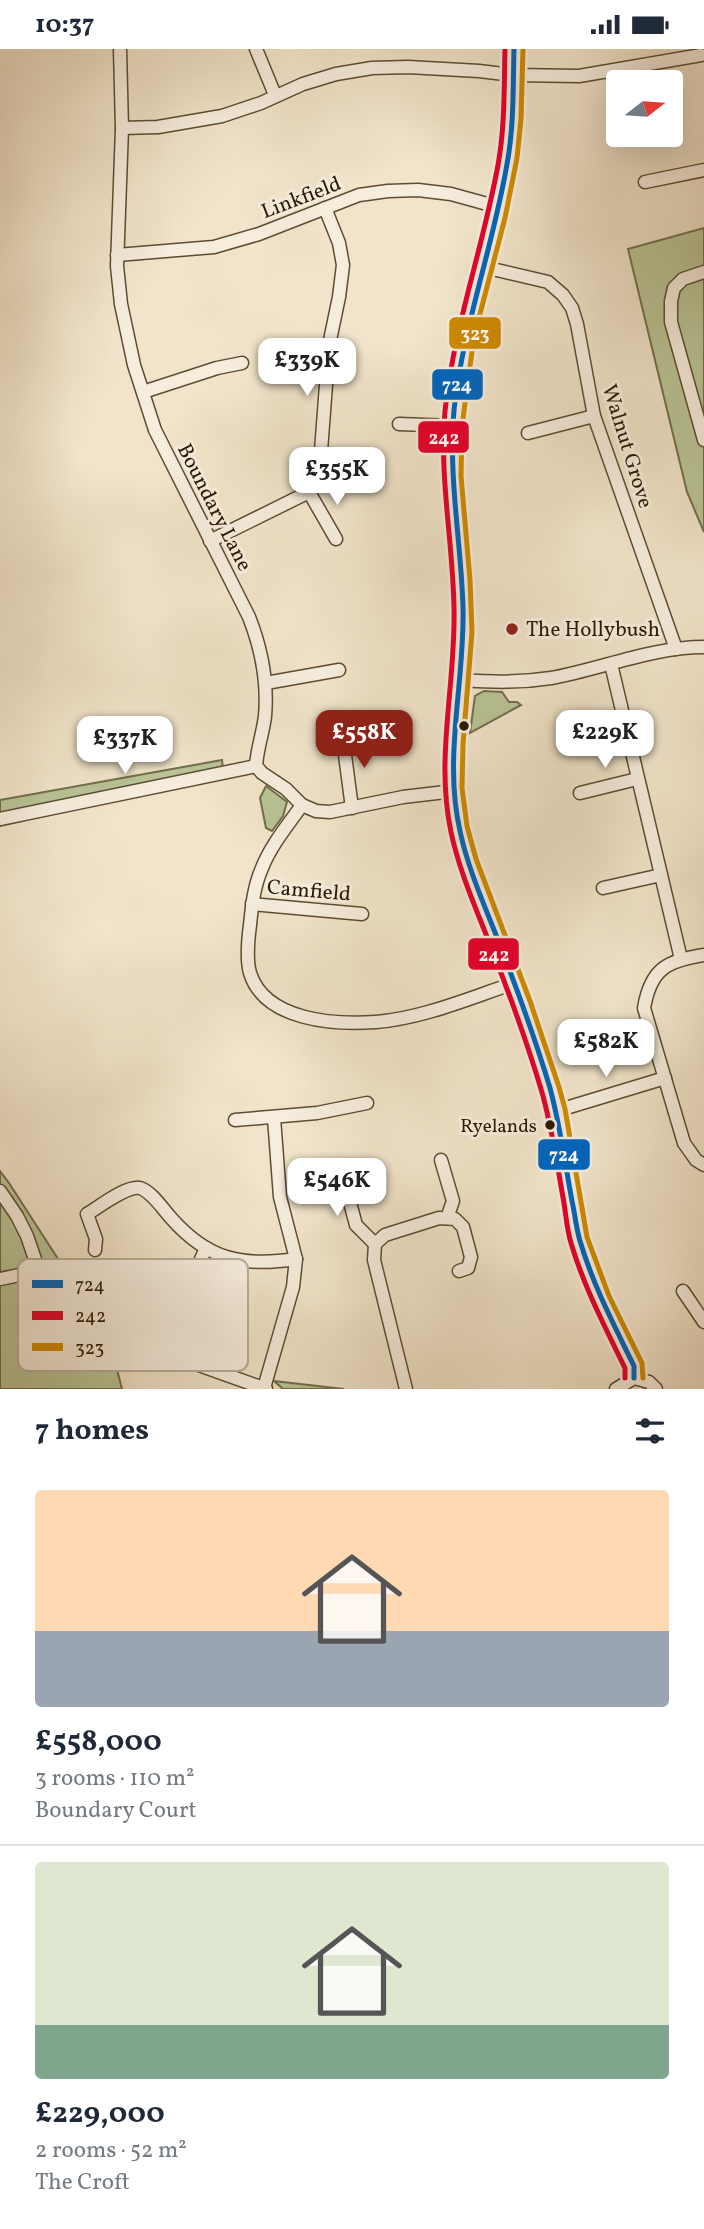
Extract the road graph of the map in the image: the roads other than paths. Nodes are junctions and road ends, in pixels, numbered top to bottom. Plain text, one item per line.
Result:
1 (121, 49) edge
2 (256, 49) edge
3 (514, 49) edge
4 (701, 52) edge
5 (704, 68) edge
6 (512, 75) junction
7 (275, 95) junction
8 (122, 128) junction
9 (704, 170) edge
10 (645, 182) dead end
11 (498, 207) junction
12 (325, 208) junction
13 (117, 255) junction
14 (484, 267) junction
15 (704, 272) edge
16 (242, 363) dead end
17 (143, 392) junction
18 (594, 416) junction
19 (399, 424) dead end
20 (453, 426) junction
21 (528, 433) dead end
22 (704, 440) edge
23 (309, 492) junction
24 (336, 539) dead end
25 (210, 541) junction
26 (704, 647) edge
27 (676, 649) junction
28 (611, 664) junction
29 (339, 670) dead end
30 (460, 680) junction
31 (266, 683) junction
32 (385, 738) dead end
33 (256, 766) junction
34 (637, 779) junction
35 (454, 792) junction
36 (580, 793) dead end
37 (302, 805) junction
38 (352, 808) junction
39 (0, 819) edge
40 (661, 875) junction
41 (603, 888) dead end
42 (252, 904) junction
43 (362, 914) dead end
44 (704, 955) edge
45 (681, 958) junction
46 (514, 983) junction
47 (664, 1078) junction
48 (367, 1103) dead end
49 (556, 1111) junction
50 (274, 1118) junction
51 (234, 1120) dead end
52 (441, 1160) dead end
53 (704, 1164) edge
54 (341, 1169) dead end
55 (0, 1191) edge
56 (447, 1218) junction
57 (375, 1244) junction
58 (206, 1248) junction
59 (95, 1250) dead end
60 (36, 1259) edge
61 (201, 1259) edge
62 (230, 1259) edge
63 (296, 1259) junction
64 (248, 1262) edge
65 (459, 1271) dead end
66 (18, 1275) edge
67 (0, 1279) edge
68 (683, 1291) dead end
69 (704, 1322) edge
70 (213, 1371) edge
71 (634, 1378) junction
72 (265, 1389) edge
73 (405, 1389) edge
74 (616, 1389) edge
75 (656, 1389) edge

1 - 8 street, Boundary Lane
2 - 7 street
3 - 6 street
4 - 5 street
4 - 6 street
6 - 7 street
6 - 11 street
7 - 8 street
8 - 13 street, Boundary Lane
9 - 10 street
11 - 12 street, Linkfield
11 - 14 street
12 - 13 street, Linkfield
12 - 23 street
13 - 17 street, Boundary Lane
14 - 18 street, Walnut Grove
14 - 20 street
15 - 22 street
16 - 17 street
17 - 25 street, Boundary Lane
18 - 21 street
18 - 27 street, Walnut Grove
19 - 20 street
20 - 30 street
23 - 24 street
23 - 25 street
25 - 31 street, Boundary Lane
26 - 27 street
27 - 28 street
28 - 30 street
28 - 34 street
29 - 31 street
30 - 35 street
31 - 33 street, Boundary Lane
32 - 38 street
33 - 37 street
33 - 39 street
34 - 36 street
34 - 40 street
35 - 38 street
35 - 46 street
37 - 38 street
37 - 42 street
40 - 41 street
40 - 45 street
42 - 43 street, Camfield
42 - 46 street
44 - 45 street
45 - 47 street
46 - 49 street
47 - 49 street
47 - 53 street
48 - 50 street
49 - 71 street
50 - 51 street
50 - 63 street
52 - 56 street
54 - 57 street
55 - 60 street
56 - 57 street
56 - 65 street
57 - 73 street
58 - 59 street
58 - 61 street
58 - 62 street
63 - 64 street
63 - 72 street
66 - 67 street
68 - 69 street
70 - 72 street
71 - 74 street
71 - 75 street

